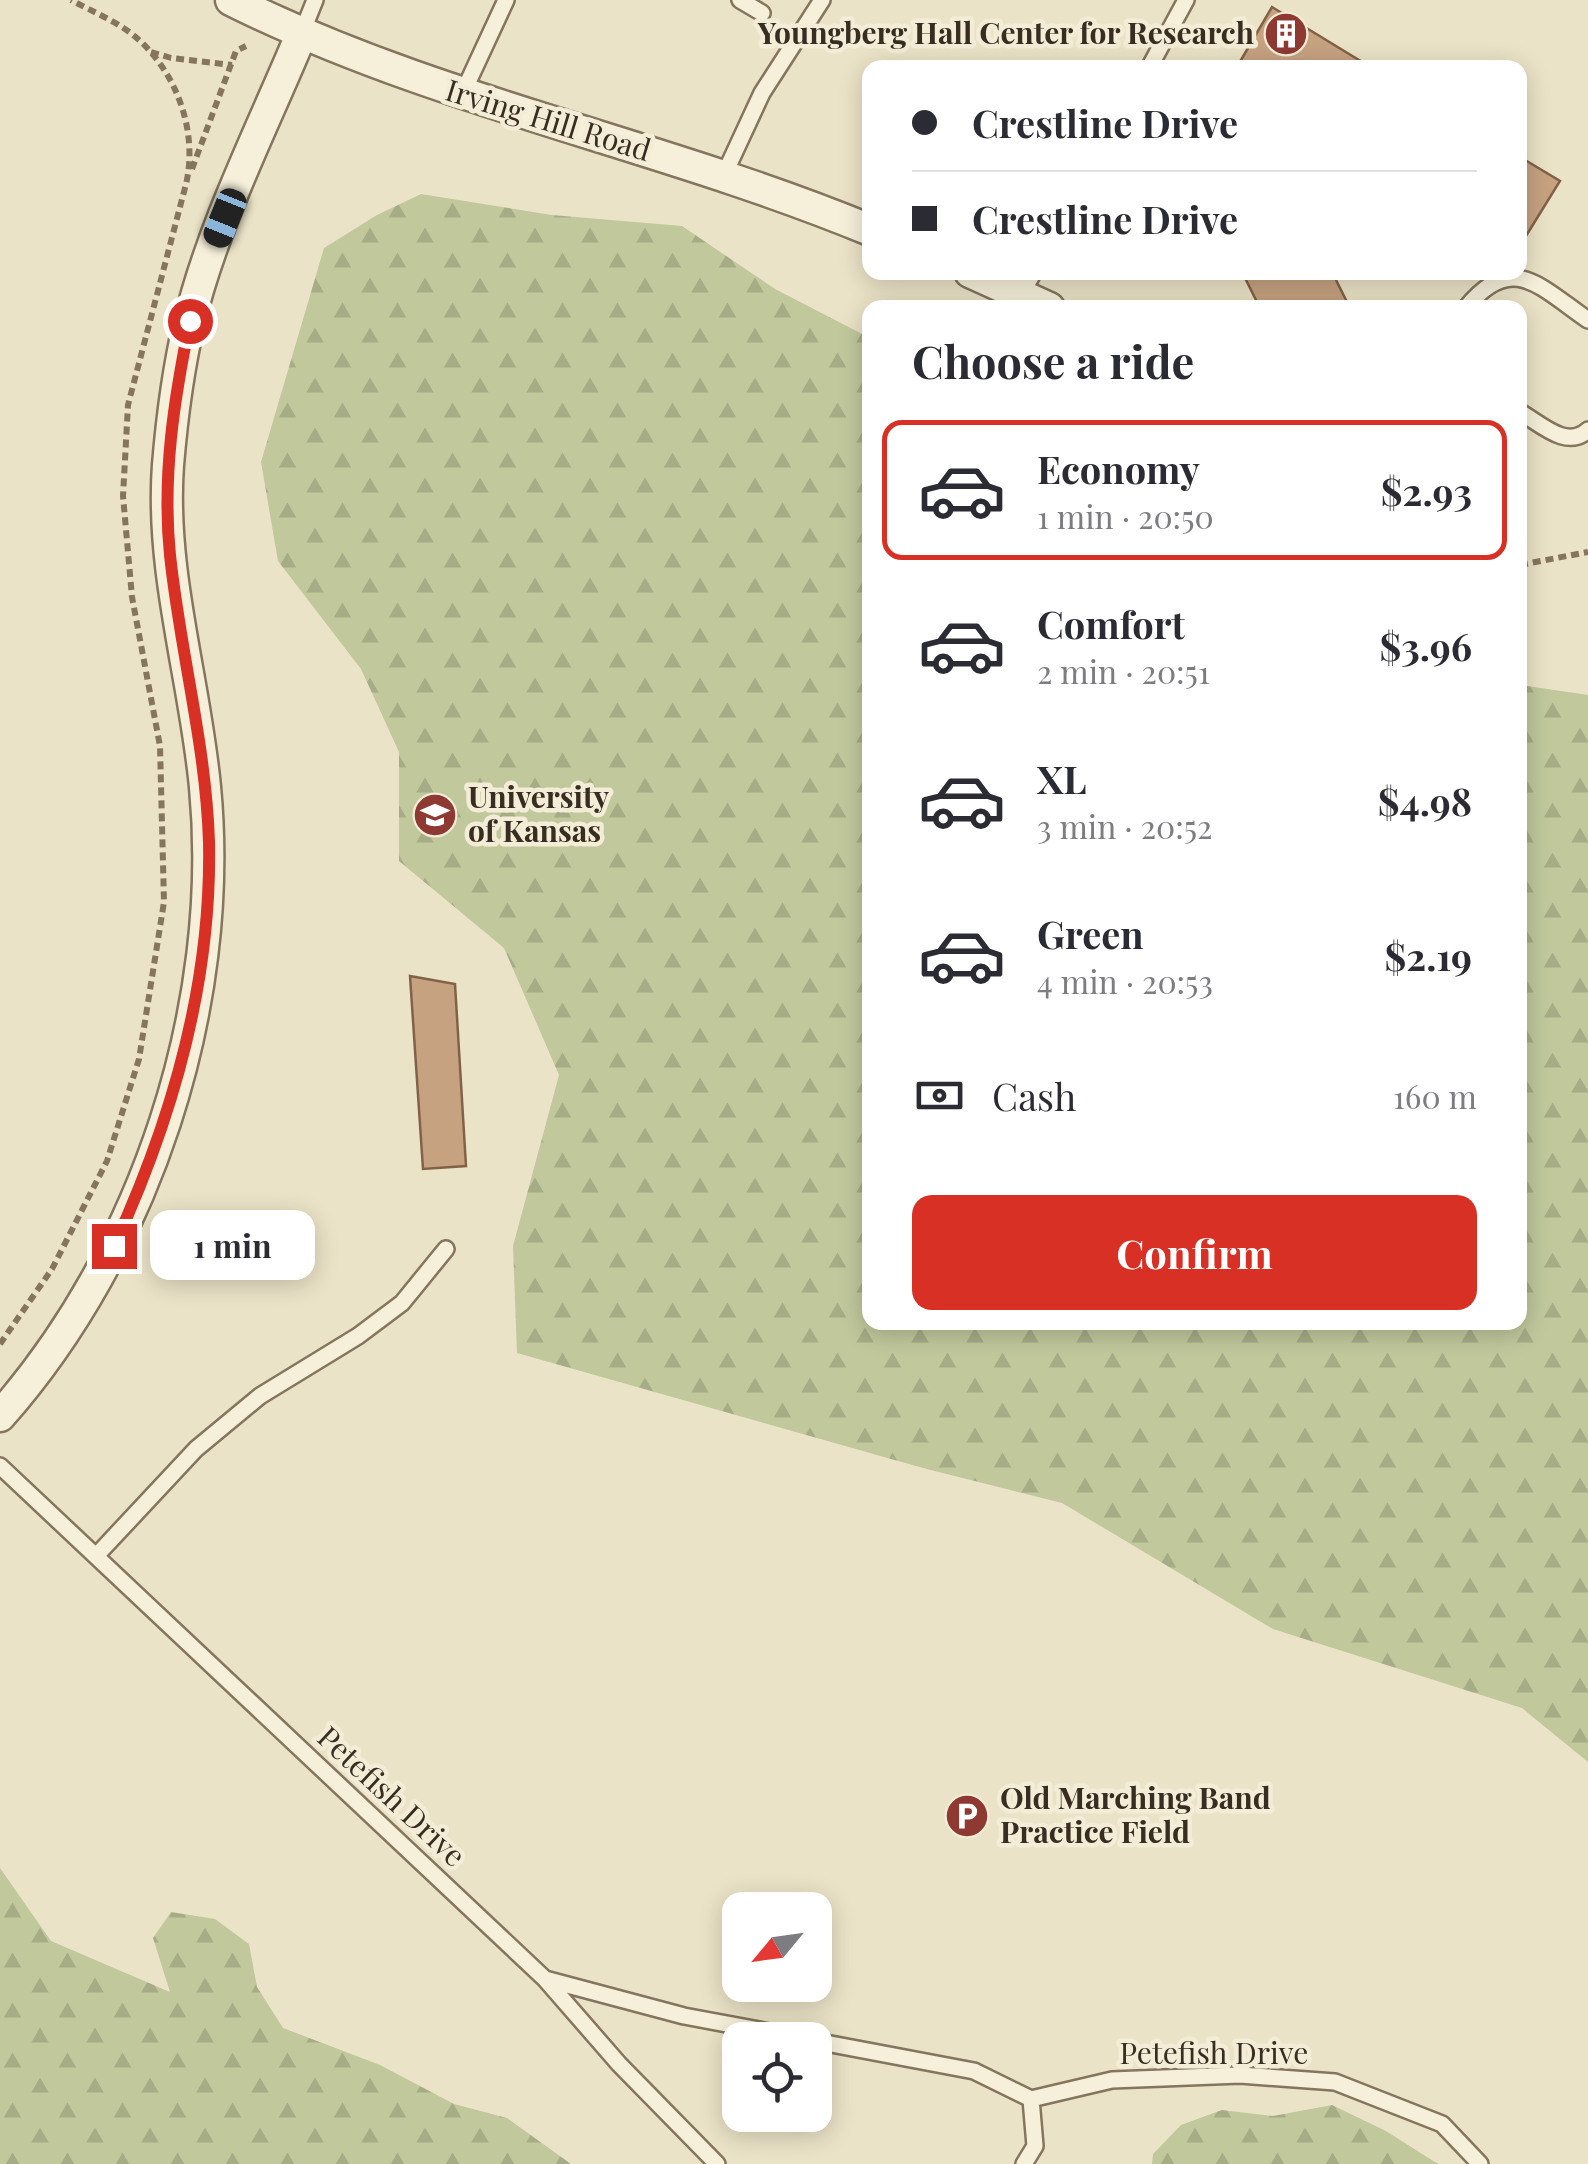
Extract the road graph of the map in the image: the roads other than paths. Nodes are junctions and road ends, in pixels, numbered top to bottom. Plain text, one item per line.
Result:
1 (231, 0) edge
2 (315, 0) edge
3 (506, 0) edge
4 (740, 0) edge
5 (822, 0) edge
6 (1186, 0) edge
7 (762, 12) dead end
8 (301, 35) junction
9 (1153, 60) edge
10 (462, 95) junction
11 (724, 175) junction
12 (862, 227) edge
13 (1494, 280) edge
14 (1525, 280) edge
15 (1472, 300) edge
16 (1588, 320) edge
17 (1527, 416) edge
18 (1588, 430) edge
19 (446, 1250) dead end
20 (0, 1416) edge
21 (0, 1466) edge
22 (96, 1556) junction
23 (545, 1979) junction
24 (722, 2023) edge
25 (832, 2043) edge
26 (1031, 2098) junction
27 (717, 2164) edge
28 (1024, 2164) edge
29 (1480, 2164) edge

1 - 8 street, Irving Hill Road
2 - 8 lane
3 - 10 lane
4 - 7 lane
5 - 11 lane
6 - 9 lane
8 - 10 street, Irving Hill Road
8 - 20 street
10 - 11 street, Irving Hill Road
11 - 12 street, Irving Hill Road
13 - 15 lane
14 - 16 lane
17 - 18 lane
19 - 22 lane
21 - 22 lane, Petefish Drive
22 - 23 lane, Petefish Drive
23 - 24 lane, Petefish Drive
23 - 27 lane
25 - 26 lane, Petefish Drive
26 - 28 lane
26 - 29 lane, Petefish Drive

